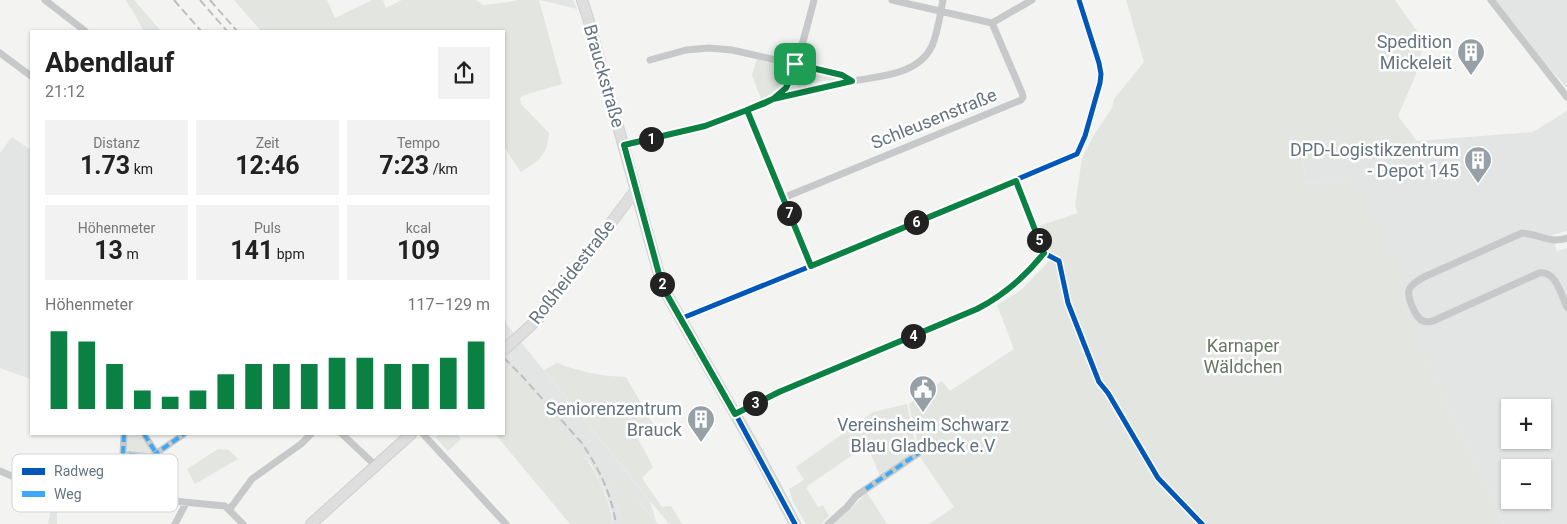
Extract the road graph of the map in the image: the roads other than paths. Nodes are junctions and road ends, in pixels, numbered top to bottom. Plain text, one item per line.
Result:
1 (46, 0) edge
2 (814, 0) edge
3 (892, 0) edge
4 (944, 0) edge
5 (1032, 0) edge
6 (1079, 0) edge
7 (1491, 0) edge
8 (583, 4) edge
9 (941, 12) junction
10 (992, 23) junction
11 (84, 30) edge
12 (0, 53) edge
13 (650, 60) dead end
14 (795, 64) junction
15 (30, 75) edge
16 (852, 81) junction
17 (1567, 97) edge
18 (773, 99) junction
19 (747, 110) junction
20 (624, 145) junction
21 (1016, 181) junction
22 (635, 191) junction
23 (783, 198) junction
24 (1567, 238) edge
25 (811, 266) junction
26 (1567, 307) edge
27 (680, 319) junction
28 (505, 349) edge
29 (735, 414) junction
30 (124, 435) edge
31 (145, 435) edge
32 (183, 435) edge
33 (310, 435) edge
34 (343, 435) edge
35 (409, 435) edge
36 (424, 435) edge
37 (923, 450) dead end
38 (156, 453) joint
39 (123, 454) edge
40 (375, 465) junction
41 (0, 472) edge
42 (12, 476) edge
43 (178, 502) edge
44 (186, 503) junction
45 (229, 510) junction
46 (175, 524) edge
47 (243, 524) edge
48 (311, 524) edge
49 (506, 524) edge
50 (795, 524) edge
51 (828, 524) edge

1 - 11 street
2 - 14 street
3 - 9 street
4 - 9 street
5 - 10 street
6 - 21 street
7 - 17 street
8 - 20 main road, Brauckstraße
9 - 10 street
9 - 16 street
10 - 23 street, Schleusenstraße
12 - 15 street
13 - 14 street
14 - 16 street
14 - 18 street
16 - 18 street
18 - 19 street
19 - 20 street
19 - 23 street
20 - 22 main road, Brauckstraße
21 - 25 street
21 - 29 street
22 - 27 main road, Brauckstraße
22 - 28 main road, Roßheidestraße
23 - 25 street
24 - 26 street
25 - 27 street
27 - 29 main road, Brauckstraße
29 - 50 main road, Brauckstraße
30 - 39 street
31 - 38 street
32 - 38 street
33 - 45 street
34 - 40 street
35 - 40 main road
36 - 49 street
37 - 51 street
40 - 48 main road
41 - 42 street
43 - 44 street
44 - 45 street
44 - 46 street
45 - 47 street

